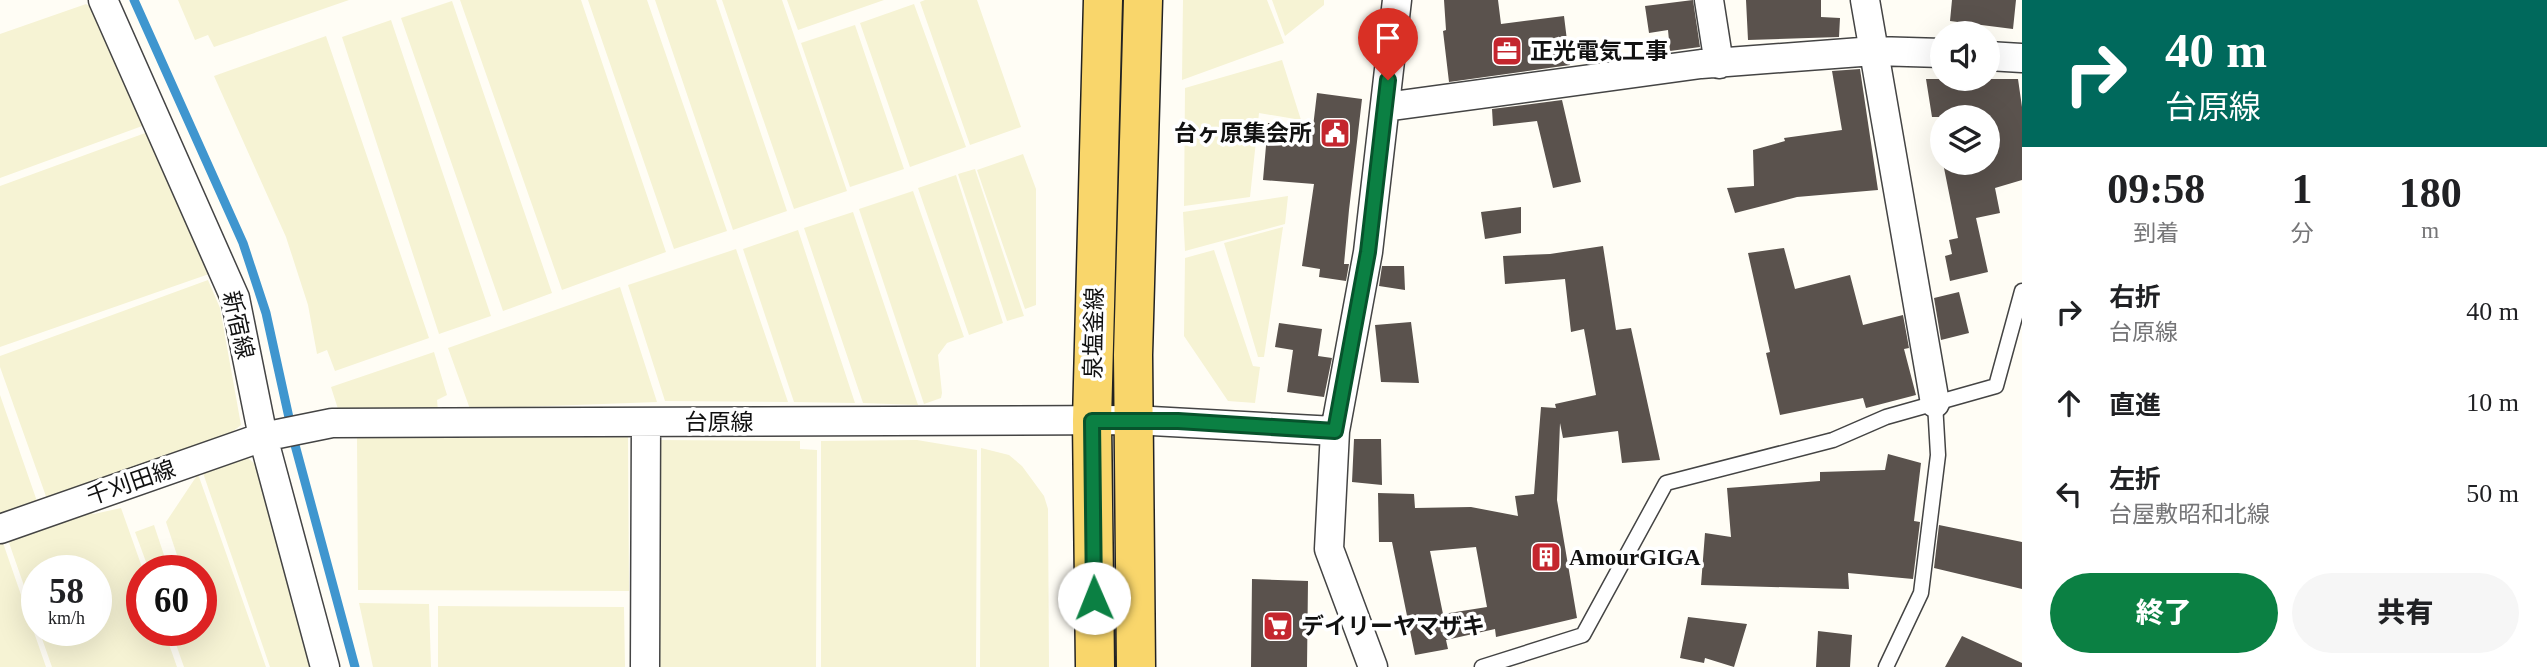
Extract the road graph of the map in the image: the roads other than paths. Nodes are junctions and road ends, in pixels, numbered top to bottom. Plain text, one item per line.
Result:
1 (103, 0) edge
2 (1103, 0) edge
3 (1143, 0) edge
4 (1397, 0) edge
5 (1709, 0) edge
6 (1865, 0) edge
7 (1874, 51) junction
8 (1930, 53) edge
9 (2000, 57) edge
10 (2022, 58) edge
11 (1719, 64) junction
12 (1385, 107) junction
13 (2022, 291) edge
14 (1935, 403) junction
15 (1133, 420) junction
16 (1092, 421) junction
17 (646, 422) junction
18 (1335, 431) junction
19 (283, 433) junction
20 (0, 529) edge
21 (325, 667) edge
22 (645, 667) edge
23 (1095, 667) edge
24 (1136, 667) edge
25 (1373, 667) edge
26 (1482, 667) edge
27 (1886, 667) edge

1 - 19 street, 新宿線
2 - 16 main road, 泉塩釜線
3 - 15 main road, 泉塩釜線
4 - 12 street
5 - 11 street
6 - 7 street
7 - 8 street
7 - 11 street
7 - 14 street
9 - 10 street
11 - 12 street
12 - 18 street
13 - 14 lane
14 - 26 lane
14 - 27 lane
15 - 16 street, 台原線
15 - 18 street, 台原線
15 - 24 main road, 泉塩釜線
16 - 17 street, 台原線
16 - 23 main road, 泉塩釜線
17 - 19 street, 台原線
17 - 22 street
18 - 25 street
19 - 20 street, 千刈田線
19 - 21 street, 新宿線

